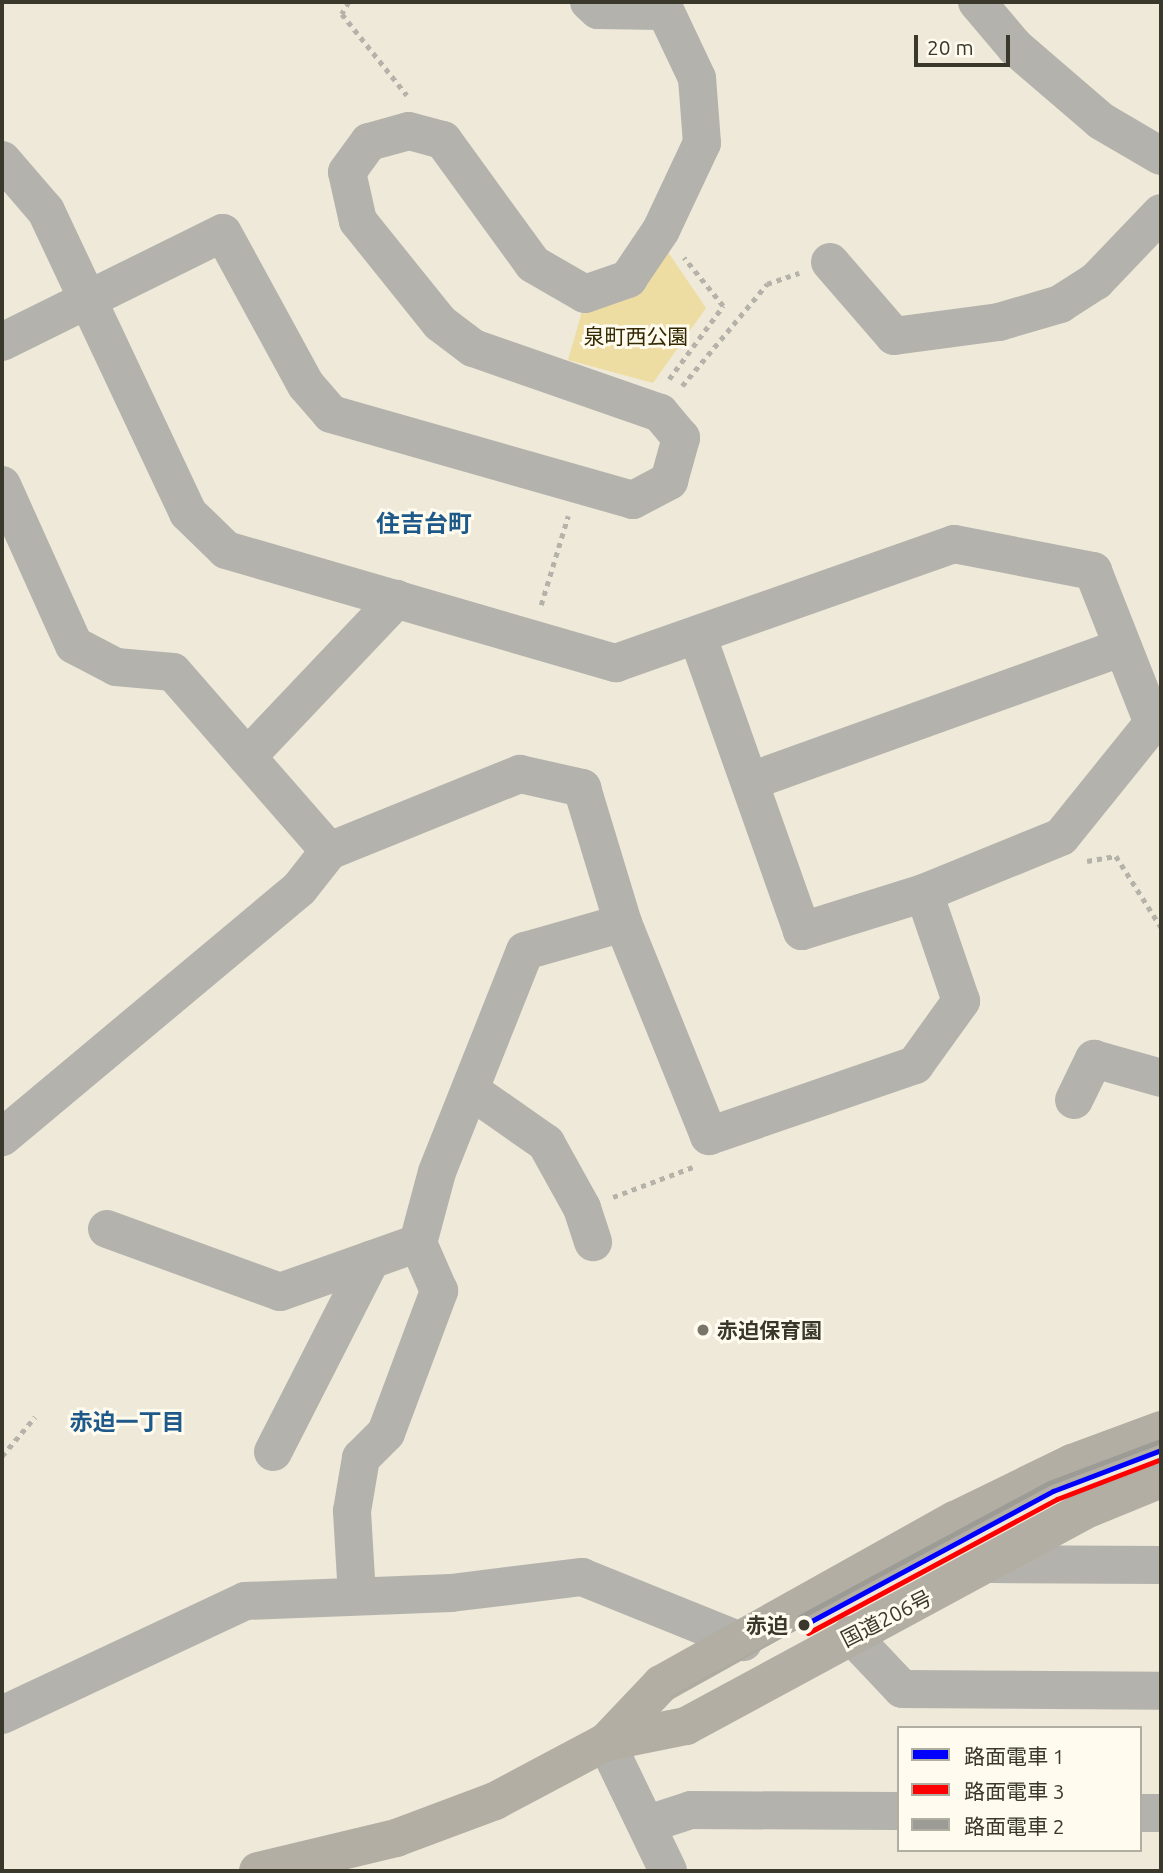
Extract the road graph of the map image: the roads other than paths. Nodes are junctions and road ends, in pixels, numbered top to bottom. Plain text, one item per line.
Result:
1 (589, 2) edge
2 (977, 2) edge
3 (661, 6) edge
4 (1161, 156) edge
5 (2, 160) edge
6 (1161, 213) edge
7 (830, 262) road end
8 (85, 298) junction
9 (2, 342) edge
10 (2, 485) edge
11 (397, 599) junction
12 (698, 638) junction
13 (1123, 647) junction
14 (247, 757) junction
15 (751, 780) junction
16 (329, 851) junction
17 (924, 894) junction
18 (623, 923) junction
19 (1161, 1078) edge
20 (470, 1090) junction
21 (1074, 1100) dead end
22 (2, 1137) edge
23 (588, 1225) road end
24 (107, 1229) dead end
25 (418, 1243) junction
26 (371, 1260) junction
27 (1161, 1430) edge
28 (273, 1452) dead end
29 (1161, 1479) edge
30 (992, 1563) junction
31 (1161, 1565) edge
32 (357, 1596) junction
33 (851, 1635) junction
34 (743, 1642) junction
35 (1161, 1691) edge
36 (2, 1715) edge
37 (606, 1742) junction
38 (897, 1811) edge
39 (1142, 1812) edge
40 (1161, 1813) edge
41 (650, 1823) junction
42 (258, 1871) edge
43 (668, 1871) edge

1 - 3 street
2 - 4 street
3 - 8 street
5 - 8 street
6 - 7 street
8 - 9 street
8 - 11 street
10 - 14 street
11 - 12 street
11 - 14 street
12 - 13 street
12 - 15 street
13 - 15 street
13 - 17 street
14 - 16 street
15 - 17 street
16 - 18 street
16 - 22 street
17 - 18 street
18 - 20 street
19 - 21 street
20 - 23 street
20 - 25 street
24 - 26 street
25 - 26 street
25 - 32 street
26 - 28 street
27 - 34 highway, 国道206号
29 - 30 highway, 国道206号
30 - 31 street
30 - 33 highway, 国道206号
32 - 34 street
32 - 36 street
33 - 35 street
33 - 37 highway, 国道206号
34 - 37 highway, 国道206号
37 - 41 street
37 - 42 highway, 国道206号
38 - 41 street
39 - 40 street
41 - 43 street

